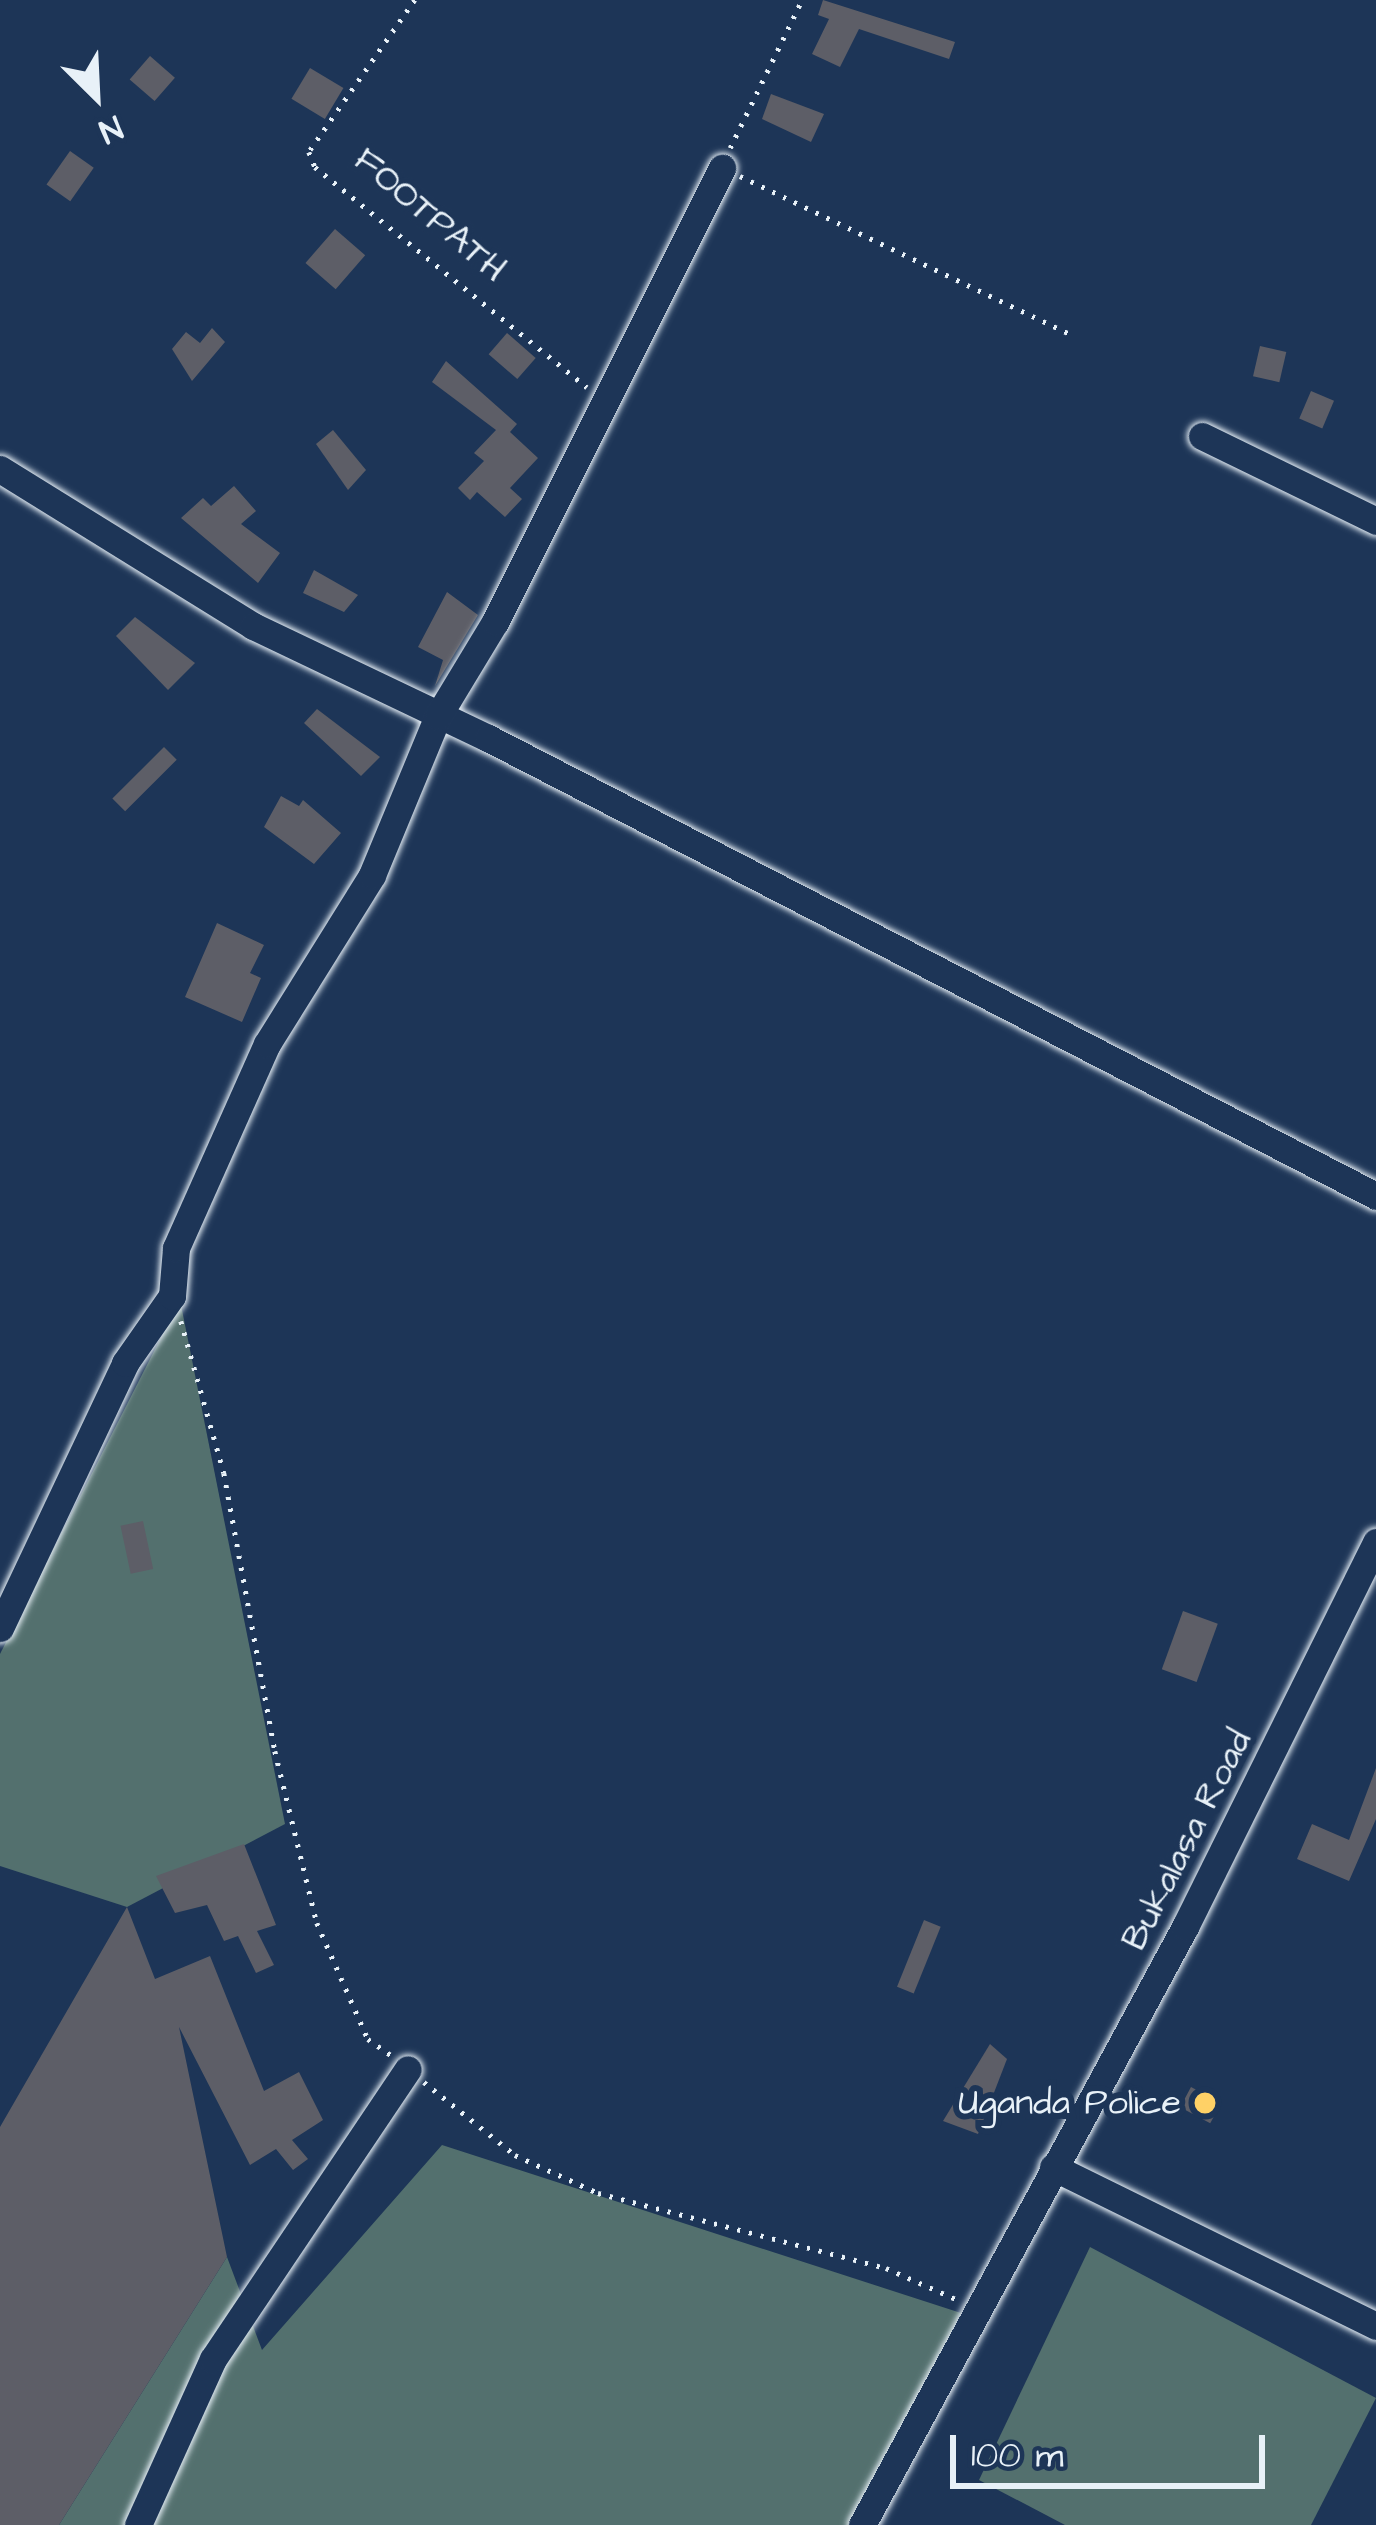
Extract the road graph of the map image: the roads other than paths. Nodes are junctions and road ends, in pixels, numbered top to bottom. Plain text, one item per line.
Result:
1 (722, 168) road end
2 (1202, 436) dead end
3 (0, 469) edge
4 (1376, 521) edge
5 (438, 716) junction
6 (1376, 1196) edge
7 (1376, 1542) edge
8 (0, 1628) edge
9 (408, 2069) road end
10 (1053, 2167) junction
11 (1376, 2326) edge
12 (138, 2525) edge
13 (862, 2525) edge

1 - 5 street
2 - 4 street
3 - 5 street
5 - 6 street
5 - 8 street
7 - 10 street, Bukalasa Road
9 - 12 street
10 - 11 street
10 - 13 street, Bukalasa Road

